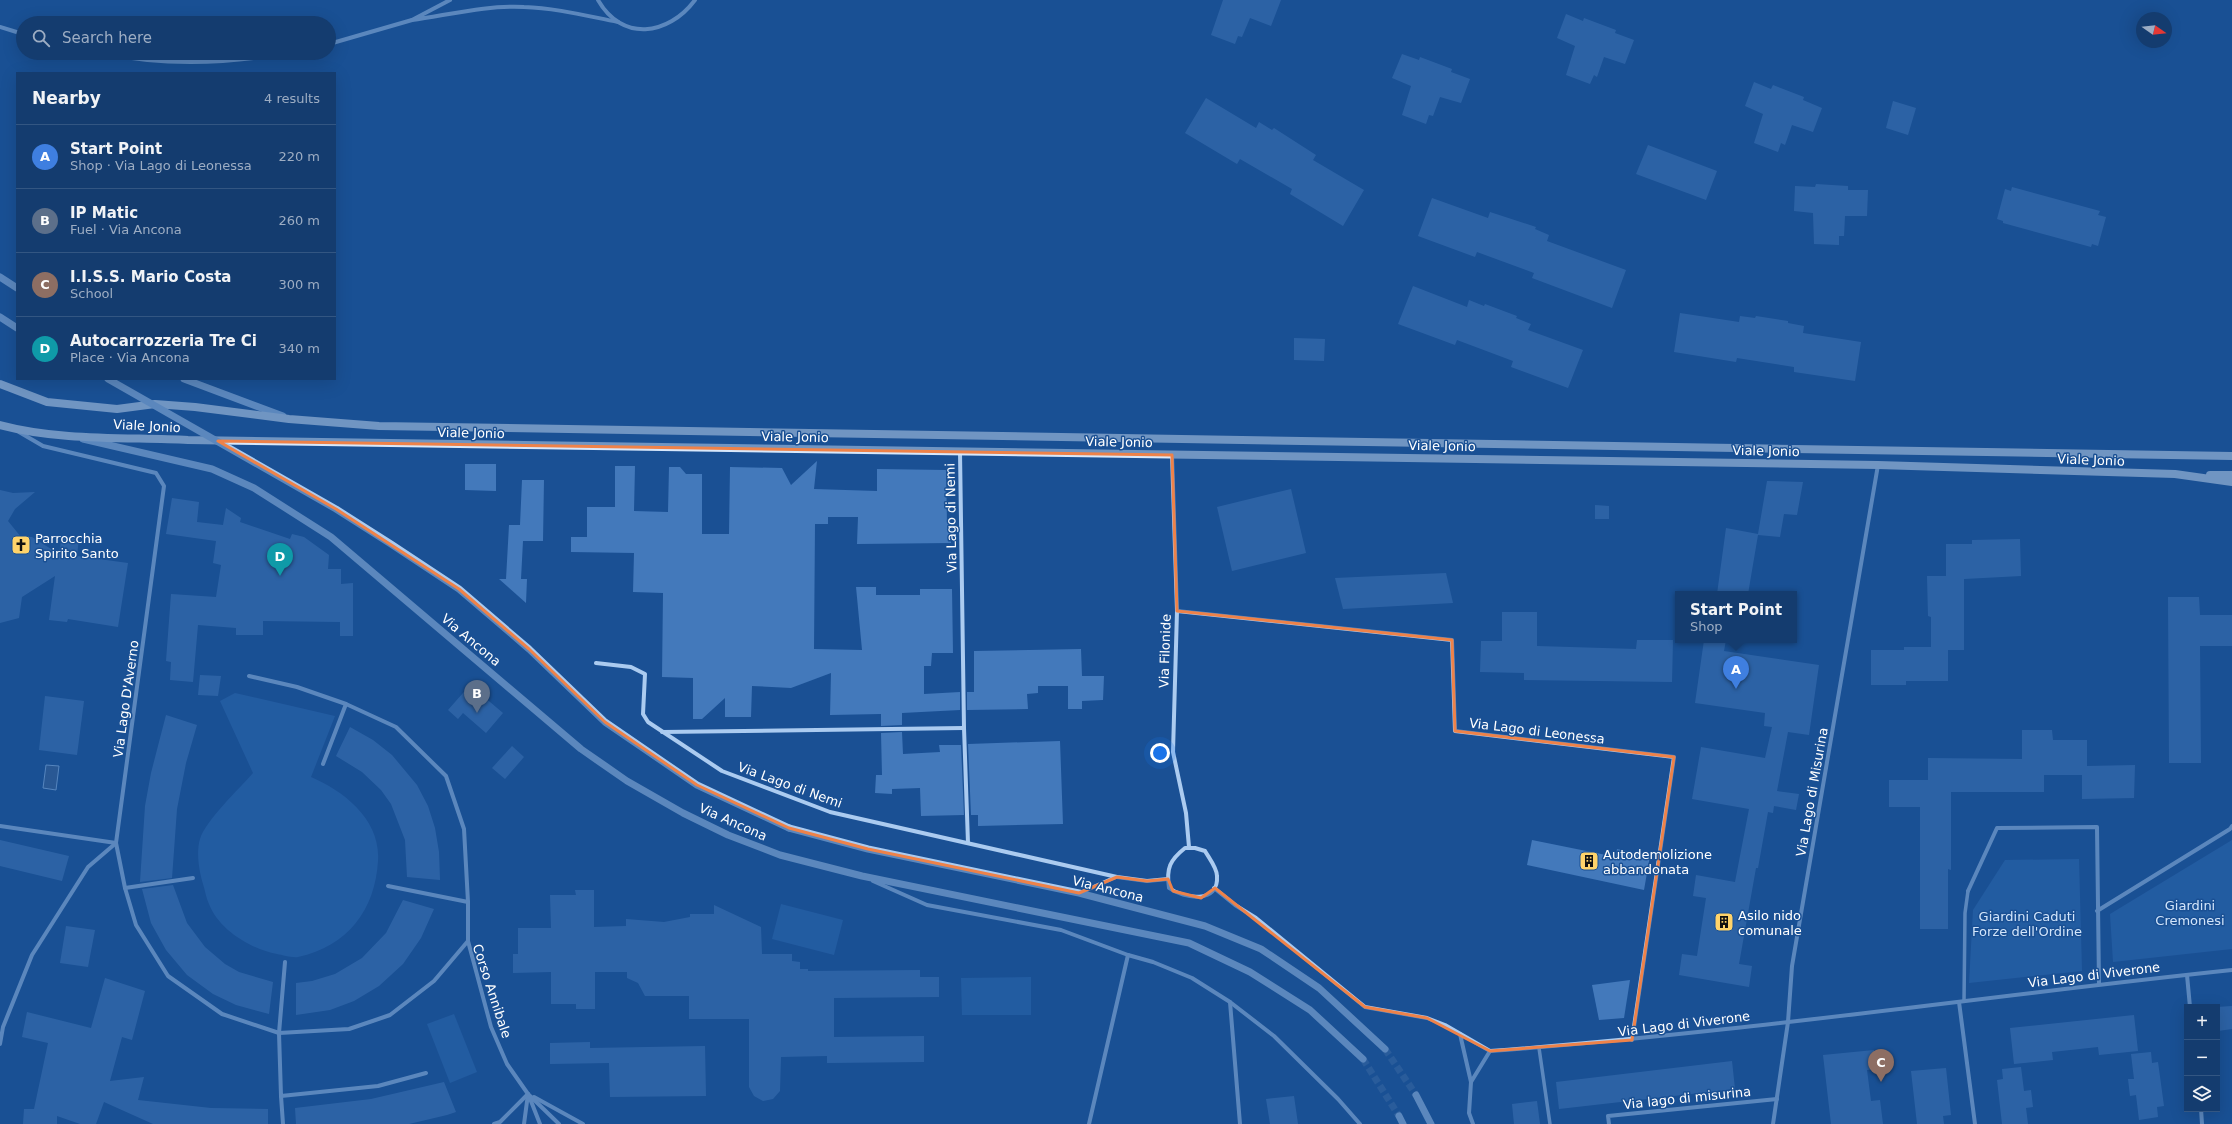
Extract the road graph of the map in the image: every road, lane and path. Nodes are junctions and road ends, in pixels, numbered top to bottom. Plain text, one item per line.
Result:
1 (450, 0) edge
2 (598, 0) edge
3 (695, 0) edge
4 (412, 20) junction
5 (618, 22) junction
6 (0, 27) edge
7 (16, 32) edge
8 (336, 42) edge
9 (167, 60) edge
10 (248, 60) edge
11 (0, 277) edge
12 (16, 287) edge
13 (0, 317) edge
14 (16, 327) edge
15 (110, 380) edge
16 (187, 380) edge
17 (0, 384) edge
18 (289, 419) junction
19 (0, 425) edge
20 (14, 429) junction
21 (62, 434) junction
22 (960, 452) junction
23 (1172, 455) junction
24 (2232, 456) edge
25 (1878, 464) junction
26 (2175, 474) junction
27 (2232, 475) edge
28 (2232, 482) edge
29 (1177, 611) junction
30 (596, 663) dead end
31 (249, 676) dead end
32 (346, 704) junction
33 (964, 728) junction
34 (662, 732) junction
35 (323, 764) dead end
36 (0, 826) edge
37 (2232, 826) edge
38 (116, 843) junction
39 (968, 843) junction
40 (1189, 847) junction
41 (862, 876) junction
42 (1117, 876) junction
43 (192, 878) dead end
44 (1168, 879) junction
45 (388, 886) dead end
46 (125, 888) junction
47 (1214, 888) junction
48 (1968, 891) joint
49 (1079, 893) junction
50 (468, 902) junction
51 (2097, 911) junction
52 (468, 942) junction
53 (1128, 955) junction
54 (285, 962) dead end
55 (2232, 970) edge
56 (2187, 975) junction
57 (2099, 984) junction
58 (1961, 1001) junction
59 (1230, 1002) junction
60 (2190, 1004) edge
61 (1788, 1022) junction
62 (1, 1026) edge
63 (279, 1033) junction
64 (1460, 1034) junction
65 (1632, 1040) junction
66 (0, 1044) edge
67 (1539, 1048) junction
68 (1385, 1049) tunnel mouth
69 (1490, 1051) junction
70 (1363, 1059) tunnel mouth
71 (426, 1073) dead end
72 (1471, 1082) junction
73 (528, 1094) junction
74 (1416, 1095) tunnel mouth
75 (281, 1096) junction
76 (1777, 1099) junction
77 (2200, 1112) edge
78 (1399, 1116) tunnel mouth
79 (283, 1124) edge
80 (494, 1124) edge
81 (524, 1124) edge
82 (540, 1124) edge
83 (559, 1124) edge
84 (583, 1124) edge
85 (1089, 1124) edge
86 (1240, 1124) edge
87 (1360, 1124) edge
88 (1403, 1124) edge
89 (1431, 1124) edge
90 (1473, 1124) edge
91 (1550, 1124) edge
92 (1609, 1124) edge
93 (1773, 1124) edge
94 (1974, 1124) edge
95 (2202, 1124) edge

1 - 4 street
2 - 5 street
3 - 5 street
4 - 5 street
4 - 8 street
6 - 7 street
9 - 10 street
11 - 12 street
13 - 14 street
15 - 49 street, Via Ancona, bridge
16 - 18 street, Viale Jonio
17 - 18 main road, Viale Jonio
18 - 24 main road, Viale Jonio
19 - 20 main road, Viale Jonio
20 - 21 main road, Viale Jonio
20 - 38 street, Via Lago D'Averno
21 - 22 main road, Viale Jonio
21 - 41 street, Via Ancona
22 - 23 main road, Viale Jonio
22 - 33 street, Via Lago di Nemi
23 - 25 main road, Viale Jonio
23 - 29 street, Via Filonide
25 - 26 main road, Viale Jonio
25 - 61 street, Via Lago di Misurina
26 - 27 main road, Viale Jonio
26 - 28 main road, Viale Jonio
29 - 40 street, Via Filonide
29 - 65 street, Via Lago di Leonessa
30 - 34 street, Via Lago di Nemi
31 - 32 street
32 - 35 street
32 - 50 street
33 - 34 street
33 - 39 street, Via Lago di Nemi
34 - 39 street, Via Lago di Nemi
36 - 38 street
37 - 51 street
38 - 46 street, Corso Annibale
38 - 62 street
39 - 42 street, Via Lago di Nemi
40 - 44 street
40 - 47 street
41 - 53 street, Via Ancona
41 - 70 street, Via Ancona
42 - 44 street, Via Lago di Nemi
42 - 49 street
43 - 46 street
44 - 47 street
45 - 50 street
46 - 63 street, Corso Annibale
47 - 64 street
48 - 51 street
48 - 58 street
49 - 68 street, Via Ancona
50 - 52 street
51 - 57 street
52 - 63 street, Corso Annibale
52 - 73 street, Corso Annibale
53 - 59 street, Via Ancona
53 - 85 street
54 - 63 street
55 - 56 street, Via Lago di Viverone
56 - 57 street, Via Lago di Viverone
56 - 60 street
57 - 58 street, Via Lago di Viverone
58 - 61 street, Via Lago di Viverone
58 - 94 street
59 - 86 street
59 - 87 street, Via Ancona
61 - 65 street, Via Lago di Viverone
61 - 76 street, Via Lago di Misurina
62 - 66 street
63 - 75 street
64 - 69 street
64 - 72 street
65 - 67 street, Via Lago di Viverone
67 - 69 street, Via Lago di Viverone
67 - 91 street
69 - 72 street
71 - 75 street
72 - 90 street
73 - 80 street
73 - 81 street
73 - 82 street, Corso Annibale
73 - 83 street, Corso Annibale
73 - 84 street, Corso Annibale
74 - 89 street
75 - 79 street
76 - 92 street, Via lago di misurina
76 - 93 street, Via Lago di Misurina
77 - 95 street
78 - 88 street

